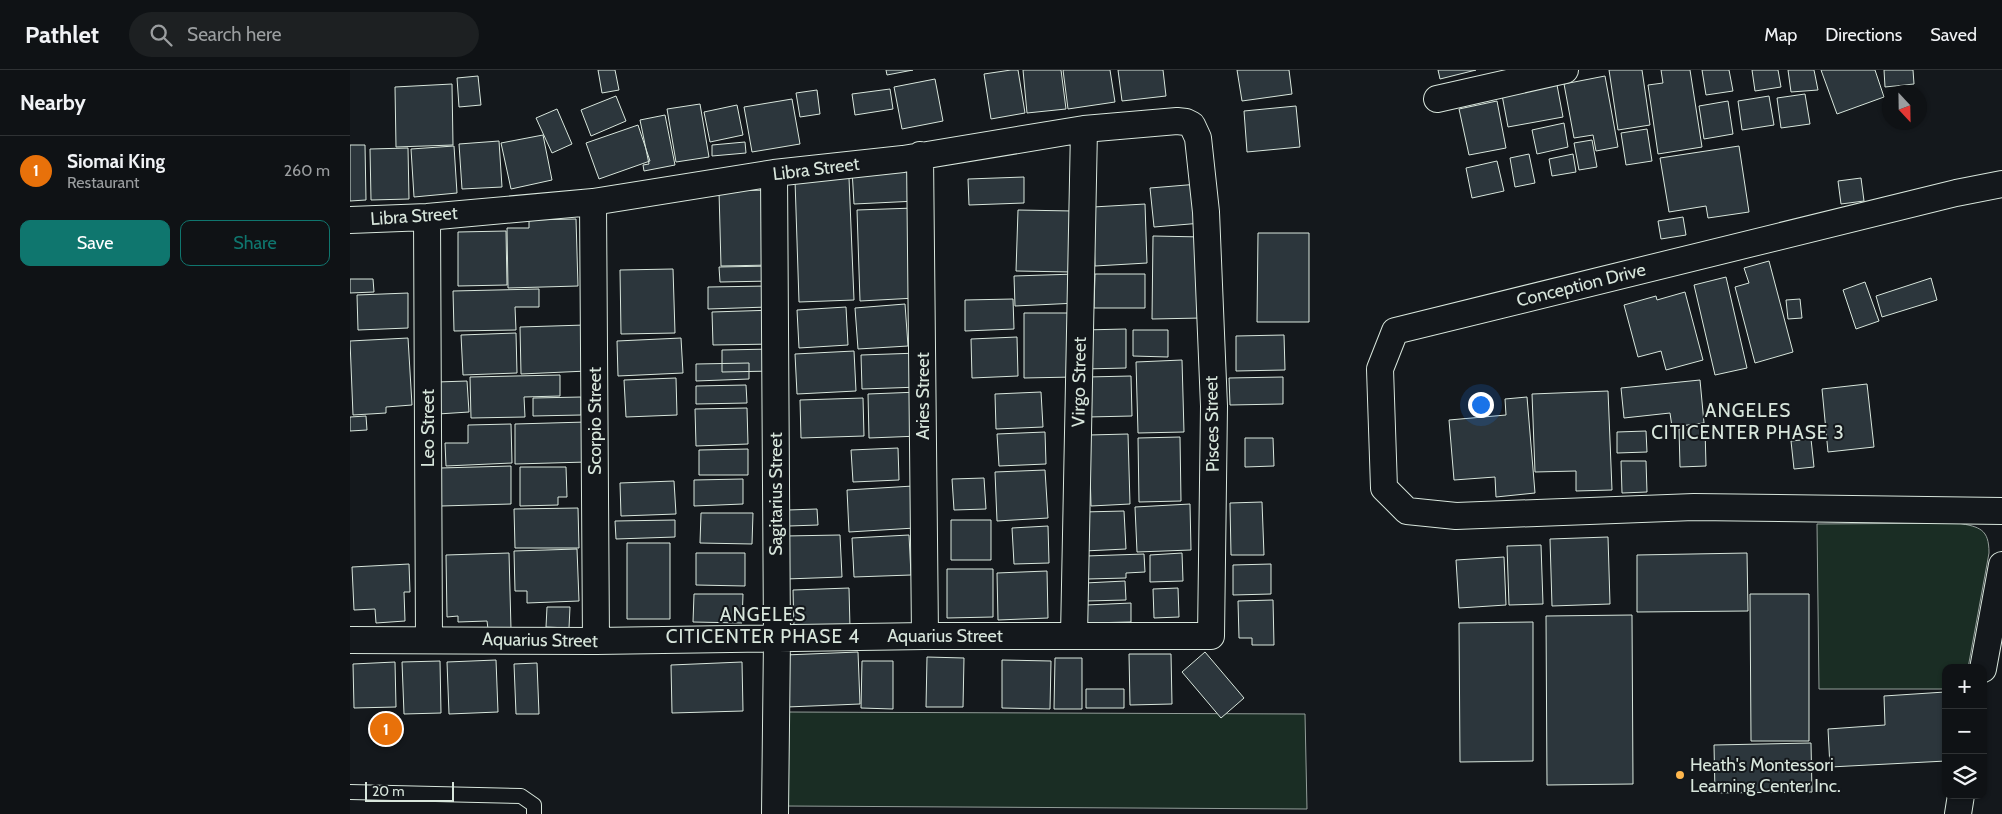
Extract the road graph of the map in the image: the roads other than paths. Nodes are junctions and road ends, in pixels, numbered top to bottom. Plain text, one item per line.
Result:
1 (1565, 70) edge
2 (1437, 99) dead end
3 (1084, 128) junction
4 (920, 155) junction
5 (774, 173) junction
6 (2002, 184) edge
7 (593, 202) junction
8 (1206, 212) joint
9 (427, 217) junction
10 (350, 220) edge
11 (2002, 511) edge
12 (2002, 565) edge
13 (925, 636) junction
14 (1074, 636) junction
15 (1211, 636) joint
16 (777, 638) junction
17 (429, 639) junction
18 (350, 640) edge
19 (596, 641) junction
20 (1984, 664) edge
21 (350, 792) edge
22 (1960, 799) edge
23 (534, 814) edge
24 (775, 814) edge
25 (1958, 814) edge

1 - 2 street
3 - 4 street, Libra Street
3 - 8 street, Libra Street
3 - 14 street, Virgo Street
4 - 5 street, Libra Street
4 - 13 street, Aries Street
5 - 7 street, Libra Street
5 - 16 street, Sagitarius Street
6 - 11 street, Conception Drive
7 - 9 street, Libra Street
7 - 19 street, Scorpio Street
8 - 15 street, Pisces Street
9 - 10 street, Libra Street
9 - 17 street, Leo Street
12 - 20 street
13 - 14 street, Aquarius Street
13 - 16 street, Aquarius Street
14 - 15 street, Aquarius Street
16 - 19 street, Aquarius Street
16 - 24 street, Sagitarius Street
17 - 18 street, Aquarius Street
17 - 19 street, Aquarius Street
21 - 23 lane
22 - 25 street

